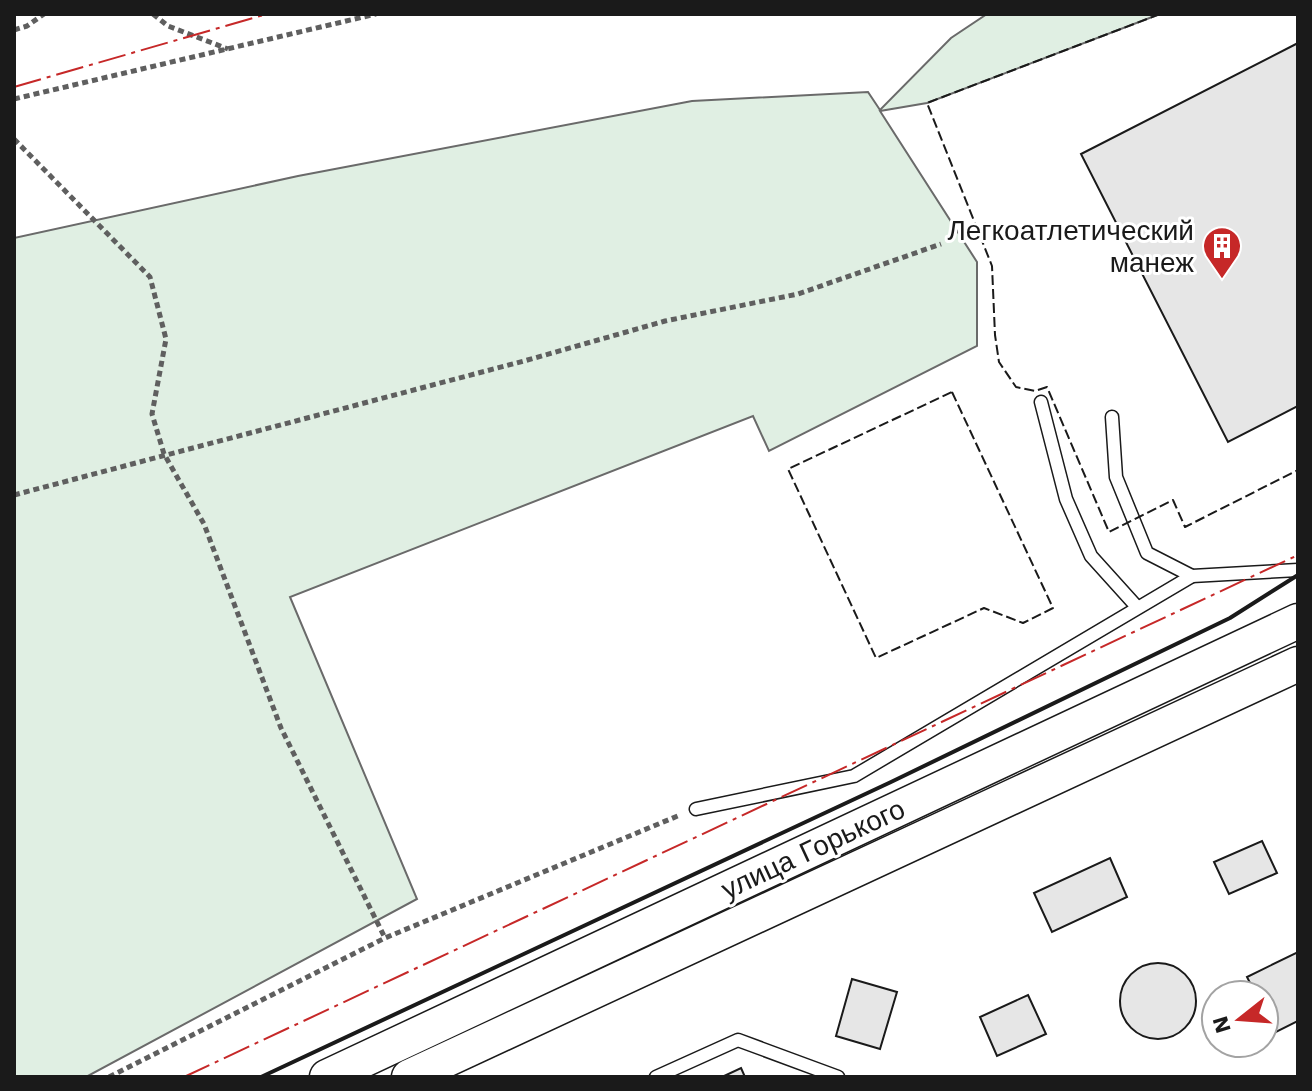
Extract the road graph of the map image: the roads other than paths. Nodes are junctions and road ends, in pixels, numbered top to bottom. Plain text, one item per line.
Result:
1 (1041, 402) dead end
2 (1112, 417) dead end
3 (1298, 570) edge
4 (1192, 576) junction
5 (1137, 607) junction
6 (1298, 621) edge
7 (1298, 664) edge
8 (696, 809) road end
9 (327, 1077) edge
10 (409, 1077) edge
11 (656, 1077) edge
12 (838, 1077) edge

1 - 5 lane
2 - 4 lane
3 - 4 lane
4 - 5 lane
5 - 8 lane
6 - 9 main road, улица Горького
7 - 10 main road, улица Горького
11 - 12 lane

